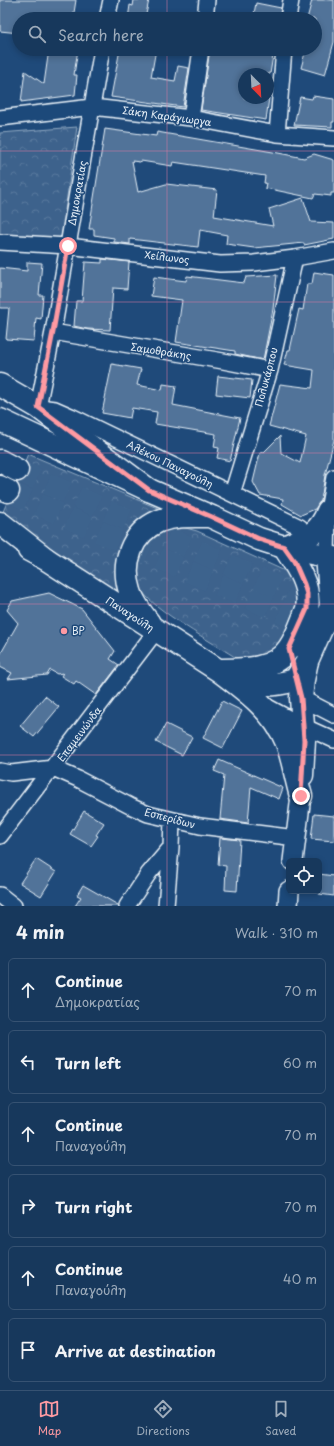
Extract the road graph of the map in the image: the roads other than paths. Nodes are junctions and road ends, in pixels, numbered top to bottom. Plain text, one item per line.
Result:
1 (110, 0) edge
2 (207, 0) edge
3 (291, 0) edge
4 (108, 12) edge
5 (206, 12) edge
6 (289, 12) edge
7 (101, 56) edge
8 (200, 56) edge
9 (283, 56) edge
10 (92, 107) junction
11 (0, 118) edge
12 (191, 118) junction
13 (277, 134) junction
14 (334, 138) edge
15 (0, 242) edge
16 (68, 246) junction
17 (334, 251) edge
18 (295, 258) junction
19 (53, 332) junction
20 (270, 370) junction
21 (0, 385) edge
22 (38, 407) junction
23 (0, 420) edge
24 (334, 477) edge
25 (149, 490) junction
26 (232, 494) junction
27 (328, 511) junction
28 (212, 517) junction
29 (0, 523) edge
30 (300, 527) dead end
31 (0, 533) edge
32 (284, 547) junction
33 (330, 557) edge
34 (46, 559) junction
35 (333, 603) edge
36 (156, 631) junction
37 (289, 649) junction
38 (218, 670) junction
39 (298, 689) junction
40 (256, 701) junction
41 (334, 715) edge
42 (303, 726) junction
43 (334, 740) edge
44 (53, 768) junction
45 (0, 771) edge
46 (301, 796) junction
47 (172, 821) junction
48 (0, 836) edge
49 (296, 838) junction
50 (171, 847) junction
51 (293, 858) edge
52 (0, 894) edge
53 (289, 894) edge
54 (14, 906) edge
55 (127, 906) edge
56 (166, 906) edge
57 (288, 906) edge

1 - 4 street
2 - 5 street
3 - 6 street
7 - 10 street, Δημοκρατίας
8 - 12 street
9 - 13 street
10 - 11 street, Σάκη Καράγιωργα
10 - 12 street, Σάκη Καράγιωργα
10 - 16 street, Δημοκρατίας
12 - 13 street, Σάκη Καράγιωργα
13 - 14 street, Σάκη Καράγιωργα
15 - 16 street, Χείλωνος
16 - 18 street, Χείλωνος
16 - 19 street, Δημοκρατίας
17 - 18 street, Χείλωνος
18 - 20 street, Πολυκάρπου
19 - 20 street, Σαμοθράκης
19 - 22 street, Δημοκρατίας
20 - 26 street, Πολυκάρπου
21 - 22 main road
22 - 25 main road
22 - 26 street, Αλέκου Παναγούλη
23 - 25 main road
24 - 27 street
25 - 28 main road
26 - 30 street, Αλέκου Παναγούλη
27 - 32 main road
27 - 33 street
28 - 32 main road
28 - 36 main road
29 - 34 main road
31 - 34 main road, Παναγούλη
32 - 33 main road
32 - 37 main road
33 - 35 main road
34 - 36 main road, Παναγούλη
35 - 39 main road
36 - 38 main road, Παναγούλη
36 - 44 street, Επαμεινώνδα
37 - 38 main road
37 - 39 main road
38 - 39 main road
38 - 40 main road, Παναγούλη
39 - 41 street
39 - 42 main road
40 - 42 street, Παναγούλη
40 - 46 main road, Παναγούλη
42 - 43 street, Παναγούλη
42 - 46 main road
44 - 45 street
44 - 47 street, Εσπερίδων
44 - 48 street, Επαμεινώνδα
46 - 49 street
47 - 49 street, Εσπερίδων
47 - 50 street
49 - 51 street
50 - 55 street
50 - 56 street
52 - 54 street
53 - 57 street

